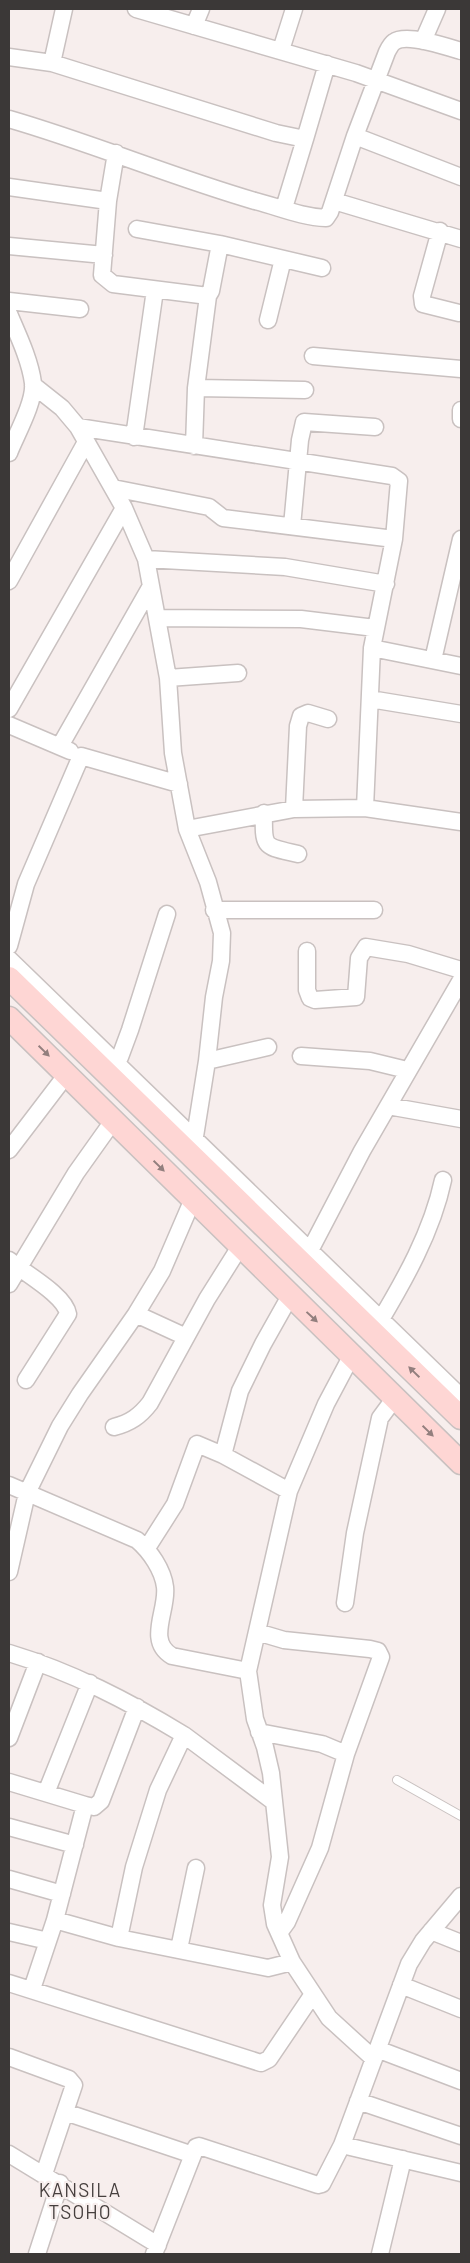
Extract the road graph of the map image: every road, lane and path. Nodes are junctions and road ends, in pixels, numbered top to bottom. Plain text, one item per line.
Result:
1 (64, 9) edge
2 (136, 9) edge
3 (201, 9) edge
4 (294, 9) edge
5 (436, 9) edge
6 (194, 26) junction
7 (423, 42) junction
8 (281, 50) junction
9 (461, 51) edge
10 (9, 57) edge
11 (52, 63) junction
12 (327, 64) junction
13 (377, 80) junction
14 (461, 111) edge
15 (9, 119) edge
16 (355, 136) junction
17 (305, 139) junction
18 (116, 153) junction
19 (461, 177) edge
20 (9, 187) edge
21 (334, 201) junction
22 (108, 202) junction
23 (284, 208) junction
24 (137, 229) dead end
25 (440, 232) junction
26 (461, 239) edge
27 (220, 244) junction
28 (9, 246) edge
29 (104, 254) junction
30 (282, 259) junction
31 (322, 268) dead end
32 (155, 290) junction
33 (208, 296) junction
34 (9, 301) edge
35 (80, 309) dead end
36 (459, 313) dead end
37 (9, 314) edge
38 (268, 320) dead end
39 (313, 356) dead end
40 (461, 370) edge
41 (33, 384) junction
42 (196, 388) junction
43 (305, 390) dead end
44 (461, 410) edge
45 (461, 419) edge
46 (78, 427) junction
47 (375, 427) dead end
48 (134, 437) junction
49 (86, 442) junction
50 (194, 446) junction
51 (9, 452) edge
52 (297, 462) junction
53 (113, 488) junction
54 (124, 508) junction
55 (292, 526) junction
56 (394, 539) junction
57 (461, 539) edge
58 (146, 559) junction
59 (9, 580) edge
60 (386, 584) junction
61 (151, 586) junction
62 (158, 618) junction
63 (375, 628) junction
64 (372, 648) junction
65 (433, 660) junction
66 (461, 666) edge
67 (238, 673) dead end
68 (168, 678) junction
69 (370, 699) junction
70 (9, 709) edge
71 (461, 714) edge
72 (328, 719) dead end
73 (9, 725) edge
74 (60, 746) junction
75 (81, 756) junction
76 (179, 784) junction
77 (365, 808) junction
78 (294, 809) junction
79 (264, 813) junction
80 (461, 822) edge
81 (187, 829) junction
82 (298, 854) dead end
83 (214, 910) junction
84 (374, 910) dead end
85 (167, 914) dead end
86 (9, 946) edge
87 (307, 951) dead end
88 (9, 959) edge
89 (461, 970) edge
90 (9, 978) edge
91 (461, 980) edge
92 (9, 1018) edge
93 (268, 1047) dead end
94 (301, 1056) dead end
95 (207, 1061) junction
96 (111, 1068) junction
97 (407, 1070) junction
98 (67, 1074) junction
99 (388, 1106) junction
100 (461, 1118) edge
101 (113, 1122) junction
102 (193, 1148) junction
103 (9, 1150) edge
104 (443, 1180) dead end
105 (193, 1199) junction
106 (241, 1245) junction
107 (307, 1258) junction
108 (14, 1264) edge
109 (9, 1284) edge
110 (290, 1296) junction
111 (136, 1314) junction
112 (377, 1325) junction
113 (186, 1338) junction
114 (352, 1355) junction
115 (26, 1380) dead end
116 (461, 1398) edge
117 (394, 1399) junction
118 (461, 1418) edge
119 (114, 1428) dead end
120 (223, 1455) junction
121 (461, 1463) edge
122 (9, 1485) edge
123 (289, 1491) junction
124 (27, 1493) junction
125 (147, 1548) junction
126 (9, 1572) edge
127 (345, 1603) dead end
128 (257, 1632) junction
129 (9, 1653) edge
130 (38, 1662) junction
131 (248, 1671) junction
132 (90, 1683) junction
133 (137, 1707) junction
134 (260, 1732) junction
135 (184, 1735) junction
136 (9, 1738) edge
137 (346, 1754) junction
138 (397, 1780) dead end
139 (9, 1782) edge
140 (46, 1793) junction
141 (274, 1802) junction
142 (85, 1805) junction
143 (461, 1816) edge
144 (9, 1827) edge
145 (75, 1845) junction
146 (196, 1868) dead end
147 (9, 1879) edge
148 (62, 1894) junction
149 (461, 1896) edge
150 (55, 1920) junction
151 (432, 1931) junction
152 (9, 1932) edge
153 (279, 1933) junction
154 (119, 1938) junction
155 (48, 1941) junction
156 (461, 1943) edge
157 (179, 1949) junction
158 (292, 1962) junction
159 (9, 1983) edge
160 (401, 1985) junction
161 (32, 1989) junction
162 (313, 1994) junction
163 (461, 2009) edge
164 (376, 2054) junction
165 (9, 2057) edge
166 (461, 2081) edge
167 (358, 2101) junction
168 (65, 2112) junction
169 (461, 2136) edge
170 (342, 2144) junction
171 (9, 2154) edge
172 (194, 2155) junction
173 (403, 2159) junction
174 (461, 2173) edge
175 (44, 2174) junction
176 (60, 2183) junction
177 (156, 2250) edge
178 (36, 2254) edge
179 (380, 2254) edge

1 - 11 street
2 - 6 street
3 - 6 street
4 - 8 street
5 - 7 street
6 - 8 street
7 - 9 street
7 - 13 street
8 - 12 street
10 - 11 street
11 - 17 street
12 - 13 street
12 - 17 street
13 - 14 street
13 - 16 street
15 - 18 street
16 - 19 street
16 - 21 street
17 - 23 street
18 - 22 street
18 - 23 street
20 - 22 street
21 - 23 street
21 - 25 street
22 - 29 street
24 - 27 street
25 - 26 street
25 - 36 street
27 - 30 street
27 - 33 street
28 - 29 street
29 - 32 street
30 - 31 street
30 - 38 street
32 - 33 street
32 - 48 street
33 - 42 street
34 - 35 street
37 - 41 street
39 - 40 street
41 - 46 street
41 - 51 street
42 - 43 street
42 - 50 street
44 - 45 street
46 - 48 street
46 - 49 street
47 - 52 street
48 - 50 street
49 - 53 street
49 - 59 street
50 - 52 street
52 - 55 street
52 - 56 street
53 - 54 street
53 - 55 street
54 - 58 street
54 - 70 street
55 - 56 street
56 - 60 street
57 - 65 street
58 - 60 street
58 - 61 street
60 - 63 street
61 - 62 street
61 - 74 street
62 - 63 street
62 - 68 street
63 - 64 street
64 - 65 street
64 - 69 street
65 - 66 street
67 - 68 street
68 - 76 street
69 - 71 street
69 - 77 street
72 - 78 street
73 - 74 street
74 - 75 street
75 - 76 street
75 - 86 street
76 - 81 street
77 - 78 street
77 - 80 street
78 - 79 street
79 - 81 street
79 - 82 street
81 - 83 street
83 - 84 street
83 - 95 street
85 - 96 street
87 - 89 street
88 - 96 street
90 - 96 main road
91 - 97 street
92 -> 98 main road
93 - 95 street
94 - 97 street
95 - 102 street
96 - 102 main road
97 - 99 street
98 - 101 main road
98 - 103 street
99 - 100 street
99 - 107 street
101 -> 105 main road
101 - 108 street
102 - 107 main road
104 - 112 street
105 - 106 main road
105 - 111 street
106 - 110 main road
106 - 113 street
107 - 112 main road
108 - 109 street
108 - 115 street
110 -> 114 main road
110 - 120 street
111 - 113 street
111 - 124 street
112 - 116 street
118 -> 112 main road
113 - 119 street
114 - 117 main road
114 - 123 street
117 -> 121 main road
117 - 127 street
120 - 123 street
120 - 125 street
122 - 124 street
123 - 128 street
124 - 125 street
124 - 126 street
125 - 131 street
128 - 131 street
128 - 137 street
129 - 130 street
130 - 132 street
130 - 136 street
131 - 134 street
132 - 133 street
132 - 140 street
133 - 135 street
133 - 142 street
134 - 137 street
134 - 141 street
135 - 141 street
135 - 154 street
137 - 153 street
138 - 143 lane
139 - 140 street
140 - 142 street
141 - 153 street
142 - 145 street
144 - 145 street
145 - 148 street
146 - 157 street
147 - 148 street
148 - 150 street
149 - 151 street
150 - 154 street
150 - 155 street
151 - 156 street
151 - 160 street
152 - 155 street
153 - 158 street
154 - 157 street
155 - 161 street
157 - 158 street
158 - 162 street
159 - 161 street
160 - 163 street
160 - 164 street
161 - 162 street
162 - 164 street
164 - 166 street
164 - 167 street
165 - 168 street
167 - 169 street
167 - 170 street
168 - 172 street
168 - 175 street
170 - 172 street
170 - 173 street
171 - 175 street
172 - 177 street
173 - 174 street
173 - 179 street
175 - 176 street
176 - 177 street
176 - 178 street

